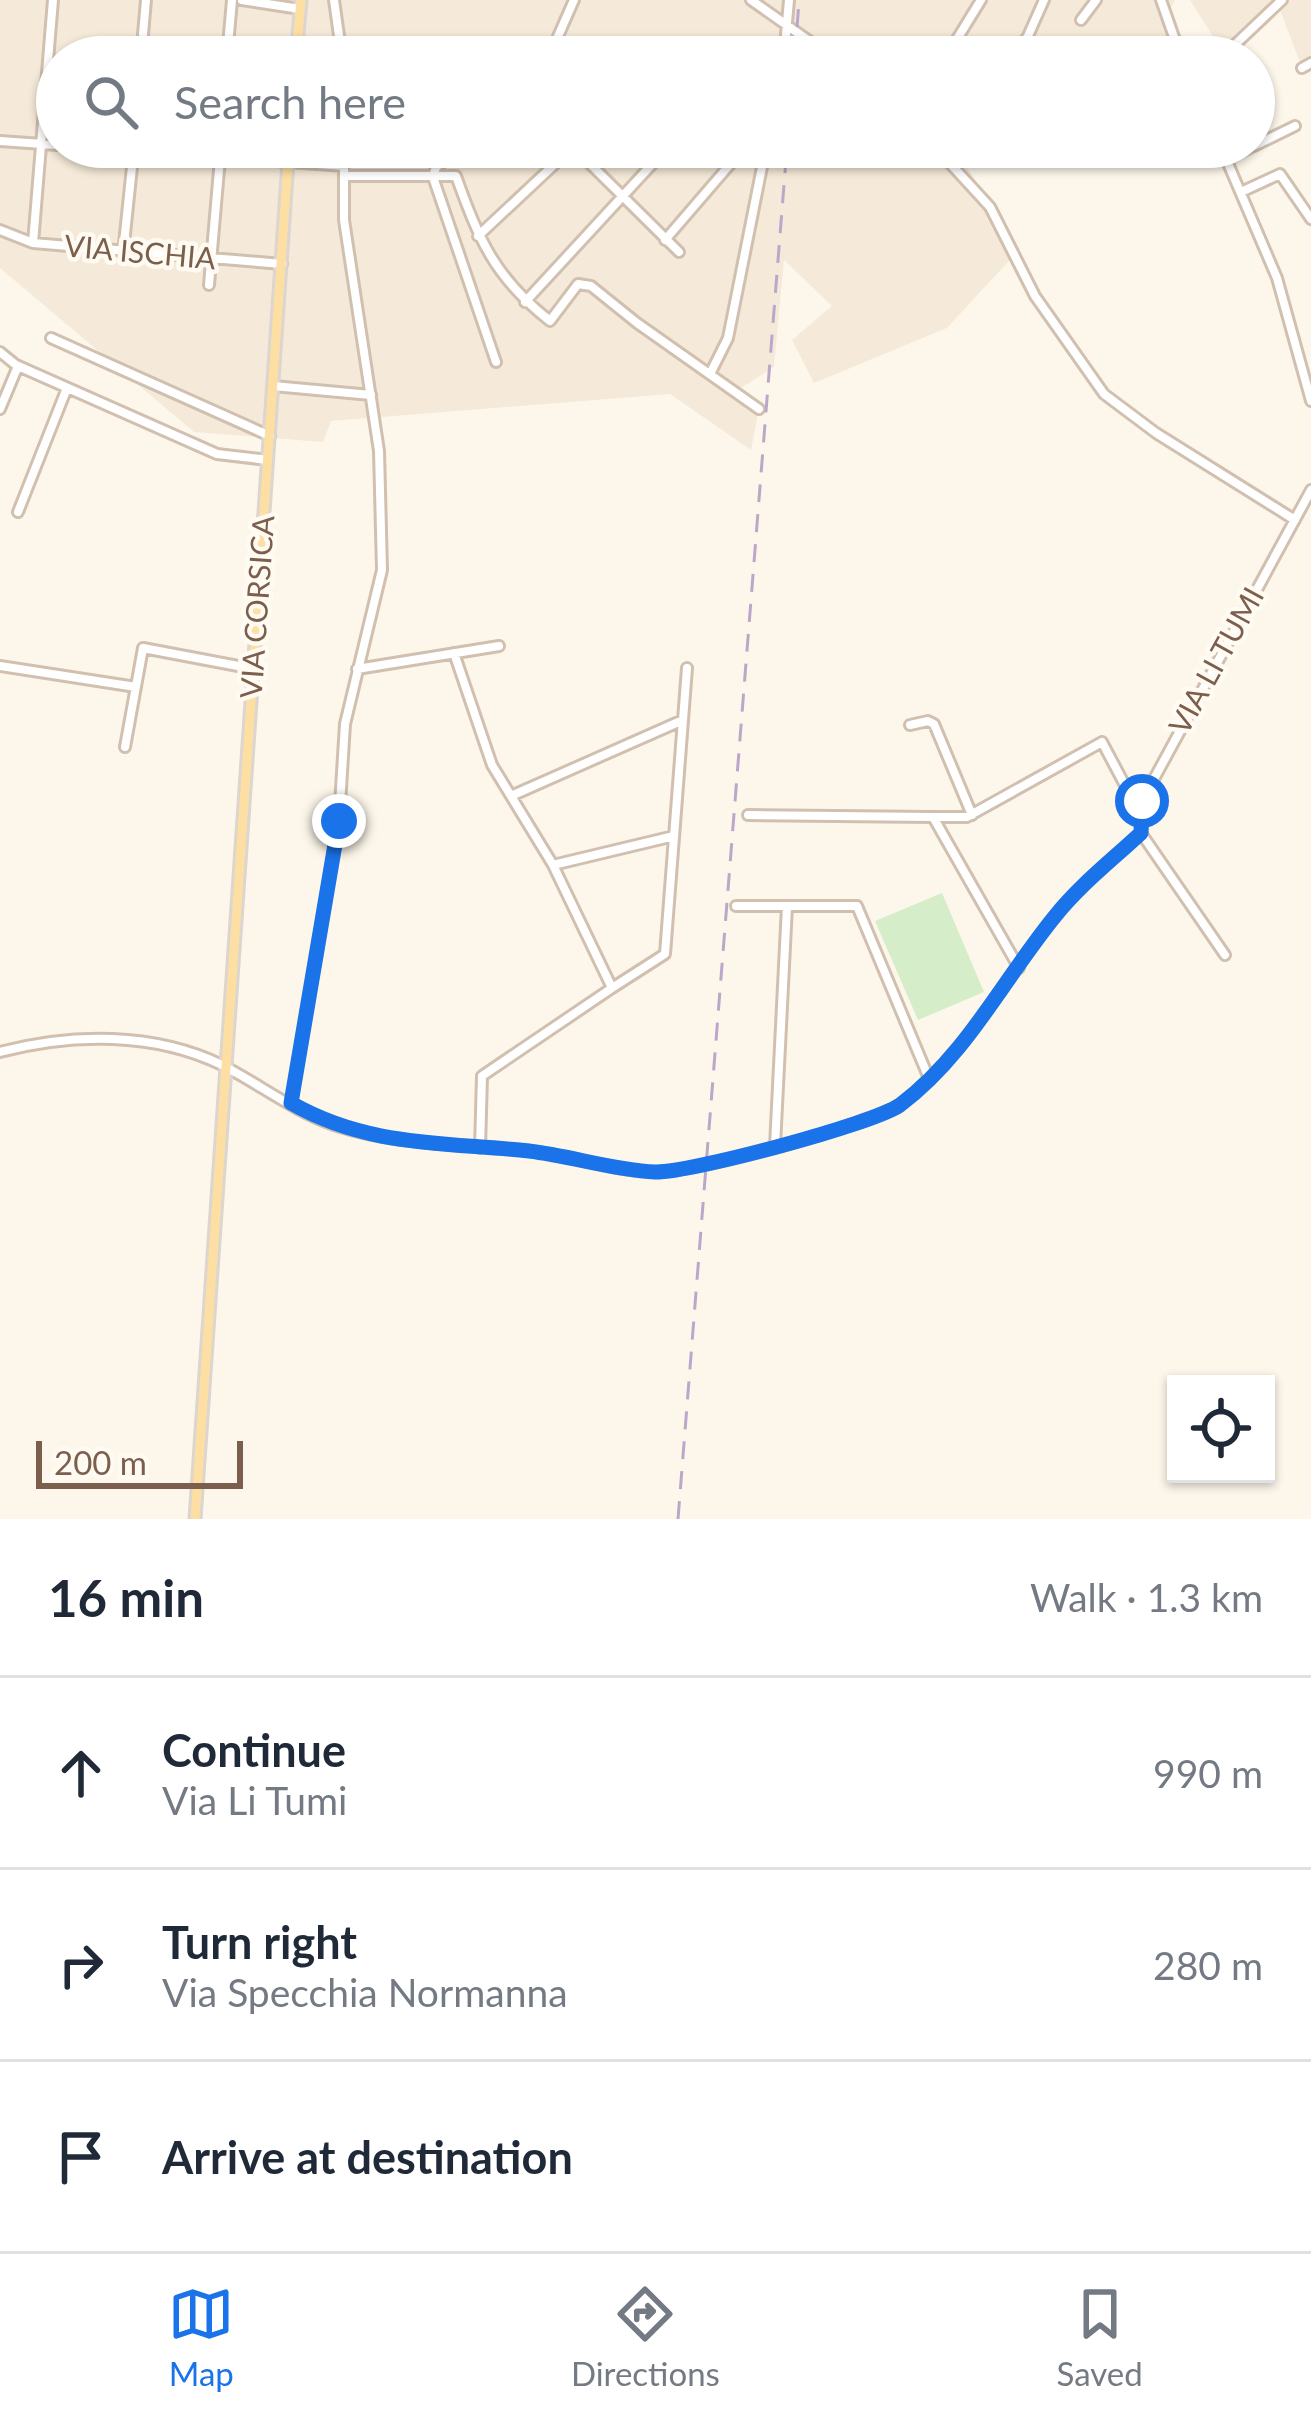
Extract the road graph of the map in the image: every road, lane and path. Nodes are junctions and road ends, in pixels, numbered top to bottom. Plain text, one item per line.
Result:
1 (53, 0) edge
2 (146, 0) edge
3 (232, 0) edge
4 (242, 0) edge
5 (334, 0) edge
6 (574, 0) edge
7 (752, 0) edge
8 (789, 0) edge
9 (981, 0) edge
10 (1044, 0) edge
11 (1096, 0) edge
12 (1161, 0) edge
13 (1282, 0) edge
14 (301, 4) edge
15 (1081, 20) dead end
16 (787, 25) junction
17 (50, 36) edge
18 (143, 36) edge
19 (229, 36) edge
20 (298, 36) edge
21 (339, 36) edge
22 (558, 36) edge
23 (786, 36) edge
24 (802, 36) edge
25 (959, 36) edge
26 (1028, 36) edge
27 (1174, 36) edge
28 (1244, 36) edge
29 (1294, 126) dead end
30 (1275, 135) edge
31 (0, 141) edge
32 (36, 144) edge
33 (40, 168) edge
34 (132, 168) edge
35 (219, 168) edge
36 (288, 168) edge
37 (320, 168) edge
38 (436, 168) edge
39 (551, 168) edge
40 (594, 168) edge
41 (648, 168) edge
42 (727, 168) edge
43 (762, 168) edge
44 (955, 168) edge
45 (1231, 168) edge
46 (344, 171) junction
47 (433, 177) junction
48 (1241, 192) junction
49 (622, 196) junction
50 (1311, 219) edge
51 (0, 230) edge
52 (478, 236) junction
53 (665, 239) junction
54 (33, 243) junction
55 (679, 252) dead end
56 (123, 253) junction
57 (210, 259) junction
58 (282, 265) junction
59 (209, 285) dead end
60 (525, 302) junction
61 (51, 338) dead end
62 (0, 352) edge
63 (496, 362) dead end
64 (18, 366) junction
65 (710, 374) junction
66 (274, 386) junction
67 (67, 388) junction
68 (371, 394) junction
69 (1311, 401) edge
70 (0, 409) edge
71 (758, 409) dead end
72 (270, 436) junction
73 (268, 460) junction
74 (1311, 490) edge
75 (18, 512) dead end
76 (1295, 520) junction
77 (499, 646) dead end
78 (454, 653) junction
79 (0, 666) edge
80 (686, 668) dead end
81 (254, 669) junction
82 (357, 669) junction
83 (136, 687) junction
84 (682, 720) junction
85 (910, 725) dead end
86 (125, 747) dead end
87 (511, 796) junction
88 (1142, 801) junction
89 (972, 814) junction
90 (748, 815) dead end
91 (933, 817) junction
92 (1141, 833) junction
93 (674, 836) junction
94 (553, 866) junction
95 (736, 906) dead end
96 (787, 906) junction
97 (1226, 955) dead end
98 (1018, 968) junction
99 (612, 988) junction
100 (0, 1052) edge
101 (225, 1067) junction
102 (928, 1076) junction
103 (291, 1103) junction
104 (775, 1145) junction
105 (480, 1148) junction
106 (194, 1519) edge

1 - 17 street
2 - 18 street
3 - 19 street
4 - 14 street
5 - 21 street
6 - 22 street
7 - 16 street
8 - 16 street
9 - 25 street
10 - 26 street
11 - 15 street
12 - 27 street
13 - 28 street
14 - 20 main road
16 - 23 street
16 - 24 street
29 - 30 street
31 - 32 street
33 - 54 street
34 - 56 street
35 - 57 street
36 - 58 main road, VIA CORSICA
37 - 46 street
38 - 47 street
39 - 52 street
40 - 49 street
41 - 49 street
42 - 53 street
43 - 65 street
44 - 76 street
45 - 48 street
46 - 47 street
46 - 68 street
47 - 52 street
47 - 63 street
48 - 50 street
48 - 69 street
49 - 53 street
49 - 60 street
51 - 54 street, VIA ISCHIA
52 - 60 street
53 - 55 street
54 - 56 street, VIA ISCHIA
56 - 57 street, VIA ISCHIA
57 - 58 street, VIA ISCHIA
57 - 59 street
58 - 66 main road, VIA CORSICA
60 - 65 street
61 - 72 street
62 - 64 street
64 - 67 street
64 - 70 street
65 - 71 street
66 - 68 street
66 - 72 main road, VIA CORSICA
67 - 73 street
67 - 75 street
68 - 82 street
72 - 73 main road, VIA CORSICA
73 - 81 main road, VIA CORSICA
74 - 76 street, VIA LI TUMI
76 - 88 street, VIA LI TUMI
77 - 78 street
78 - 82 street
78 - 87 street
79 - 83 street
80 - 84 street
81 - 83 street
81 - 101 main road, VIA CORSICA
82 - 103 street
83 - 86 street
84 - 87 street
84 - 93 street
85 - 89 street
87 - 94 street
88 - 89 street
88 - 92 street, VIA LI TUMI
89 - 91 street
90 - 91 street
91 - 98 street
92 - 97 street
92 - 98 street
93 - 94 street
93 - 99 street
94 - 99 street
95 - 96 street
96 - 102 street
96 - 104 street
98 - 102 street
99 - 105 street
100 - 101 street
101 - 103 street
101 - 106 main road, VIA CORSICA
102 - 104 street
103 - 105 street
104 - 105 street

